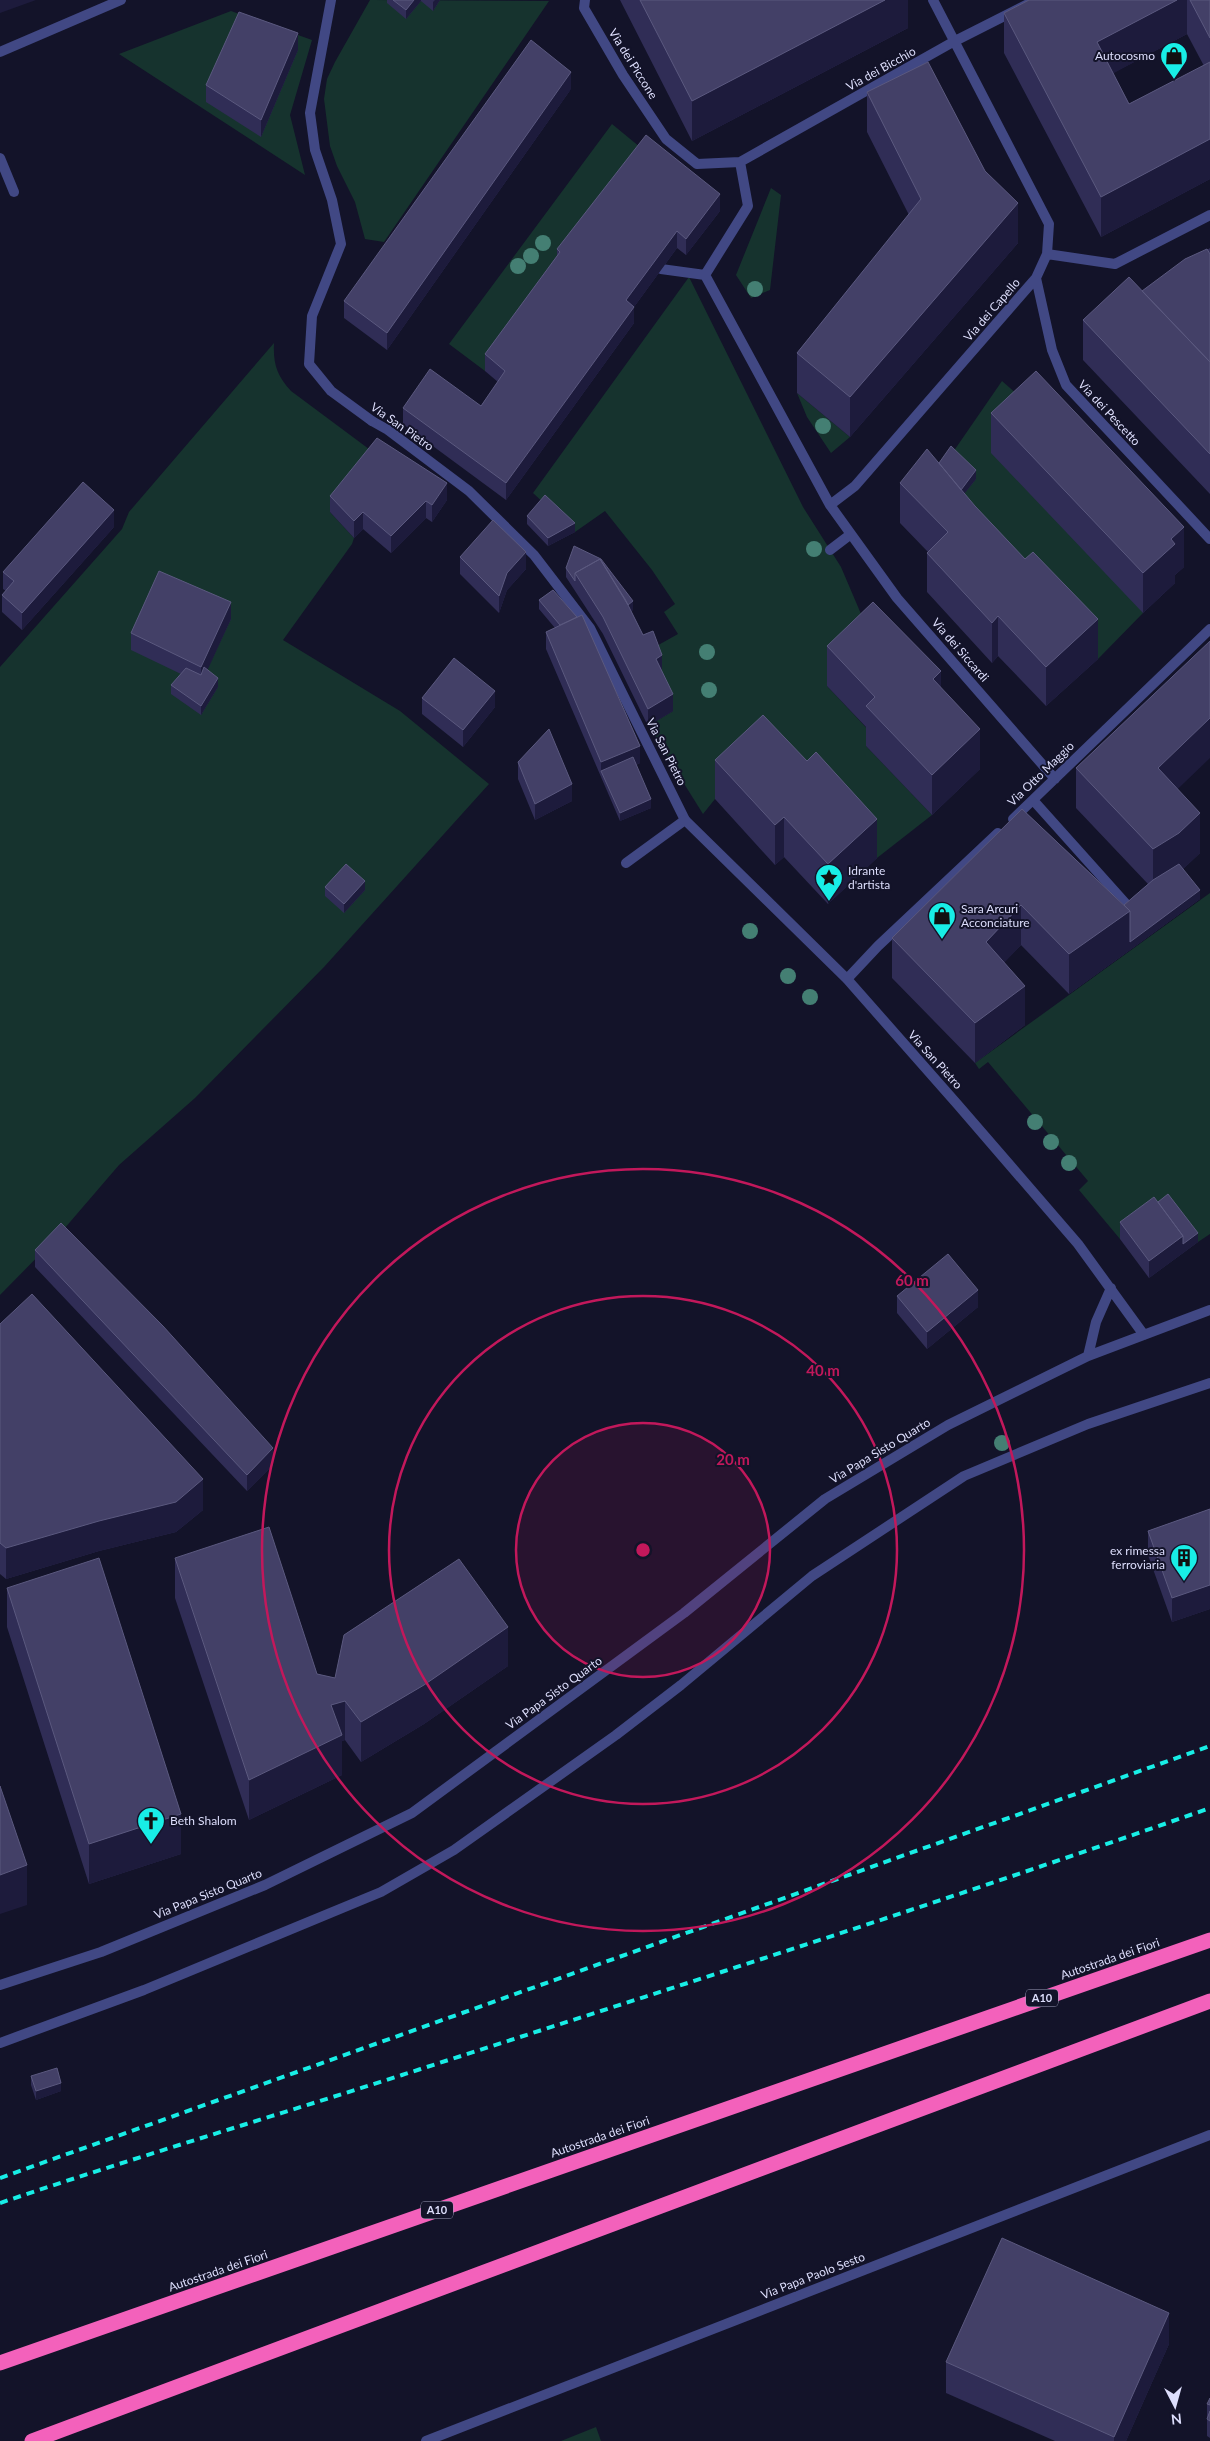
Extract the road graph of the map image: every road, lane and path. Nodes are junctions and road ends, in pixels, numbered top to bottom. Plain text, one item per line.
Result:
1 (331, 0) edge
2 (585, 0) edge
3 (933, 0) edge
4 (1036, 0) edge
5 (114, 1) edge
6 (953, 42) junction
7 (0, 52) edge
8 (666, 139) joint
9 (0, 158) edge
10 (740, 162) junction
11 (14, 192) dead end
12 (1210, 215) edge
13 (1047, 254) junction
14 (661, 270) edge
15 (705, 276) junction
16 (1036, 278) junction
17 (830, 505) junction
18 (852, 534) junction
19 (1210, 539) edge
20 (830, 550) dead end
21 (1210, 629) edge
22 (1055, 779) junction
23 (1033, 800) junction
24 (685, 820) junction
25 (626, 864) dead end
26 (1127, 905) edge
27 (847, 980) junction
28 (1111, 1288) junction
29 (1210, 1310) edge
30 (1144, 1335) junction
31 (1088, 1356) junction
32 (1210, 1383) edge
33 (1210, 1940) edge
34 (0, 1985) edge
35 (1210, 2001) edge
36 (0, 2043) edge
37 (1210, 2135) edge
38 (0, 2363) edge
39 (32, 2441) edge
40 (426, 2441) edge

1 - 24 street, Via San Pietro
2 - 8 street, Via dei Piccone
3 - 6 street
4 - 6 street, Via dei Bicchio
5 - 7 street
6 - 10 street, Via dei Bicchio
6 - 13 street
8 - 10 street, Via dei Bicchio
9 - 11 street
10 - 15 street
12 - 13 street
13 - 16 street, Via dei Capello
14 - 15 street
15 - 17 street, Via dei Siccardi
16 - 17 street, Via dei Capello
16 - 19 street, Via dei Pescetto
17 - 18 street, Via dei Siccardi
18 - 20 street
18 - 22 street, Via dei Siccardi
21 - 22 street, Via Otto Maggio
22 - 23 street, Via Otto Maggio
23 - 26 street
23 - 27 street, Via Otto Maggio
24 - 25 street
24 - 27 street, Via San Pietro
27 - 28 street, Via San Pietro
28 - 30 street, Via San Pietro
28 - 31 street
29 - 30 street, Via Papa Sisto Quarto
30 - 31 street, Via Papa Sisto Quarto
31 - 34 street, Via Papa Sisto Quarto
32 - 36 street
33 - 38 highway, Autostrada dei Fiori / A10
35 - 39 highway
37 - 40 street, Via Papa Paolo Sesto

